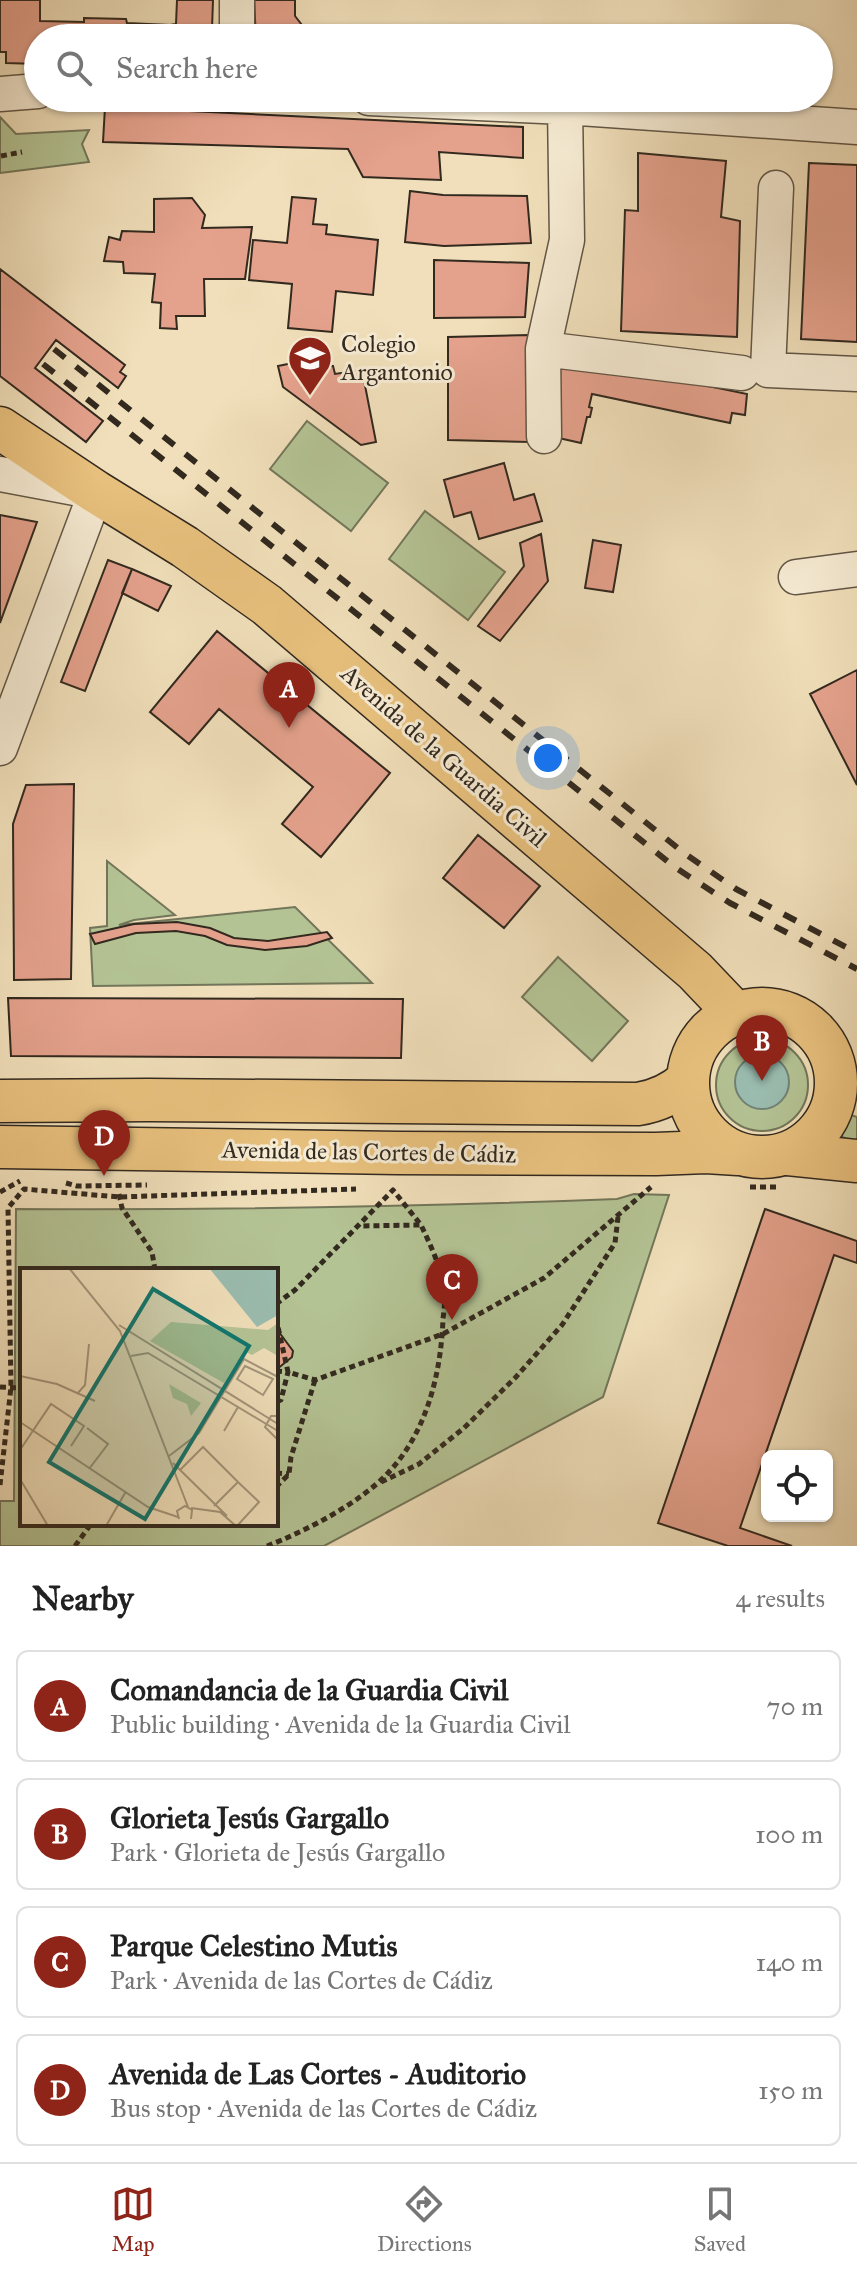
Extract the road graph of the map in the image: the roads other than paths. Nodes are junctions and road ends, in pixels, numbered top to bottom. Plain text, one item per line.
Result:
1 (237, 0) edge
2 (237, 24) edge
3 (24, 92) edge
4 (0, 94) edge
5 (565, 112) edge
6 (638, 112) edge
7 (857, 127) edge
8 (776, 188) dead end
9 (543, 349) junction
10 (742, 373) dead end
11 (857, 374) edge
12 (0, 428) edge
13 (544, 436) dead end
14 (0, 474) edge
15 (96, 492) junction
16 (857, 569) edge
17 (796, 577) dead end
18 (0, 748) edge
19 (736, 1014) junction
20 (688, 1080) junction
21 (847, 1081) edge
22 (0, 1101) edge
23 (0, 1147) edge
24 (857, 1161) edge
25 (742, 1170) junction
26 (790, 1171) junction

1 - 2 street
3 - 4 street
5 - 9 street
6 - 7 street
8 - 11 street
9 - 10 street
9 - 13 street
12 - 15 main road, Avenida de la Guardia Civil
14 - 15 street
15 - 18 street
15 - 19 main road, Avenida de la Guardia Civil
16 - 17 street
19 - 20 main road
19 - 21 main road
20 - 22 main road, Avenida de las Cortes de Cádiz
20 - 25 main road
21 - 26 main road
23 - 25 main road, Avenida de las Cortes de Cádiz
24 - 26 main road
25 - 26 main road

